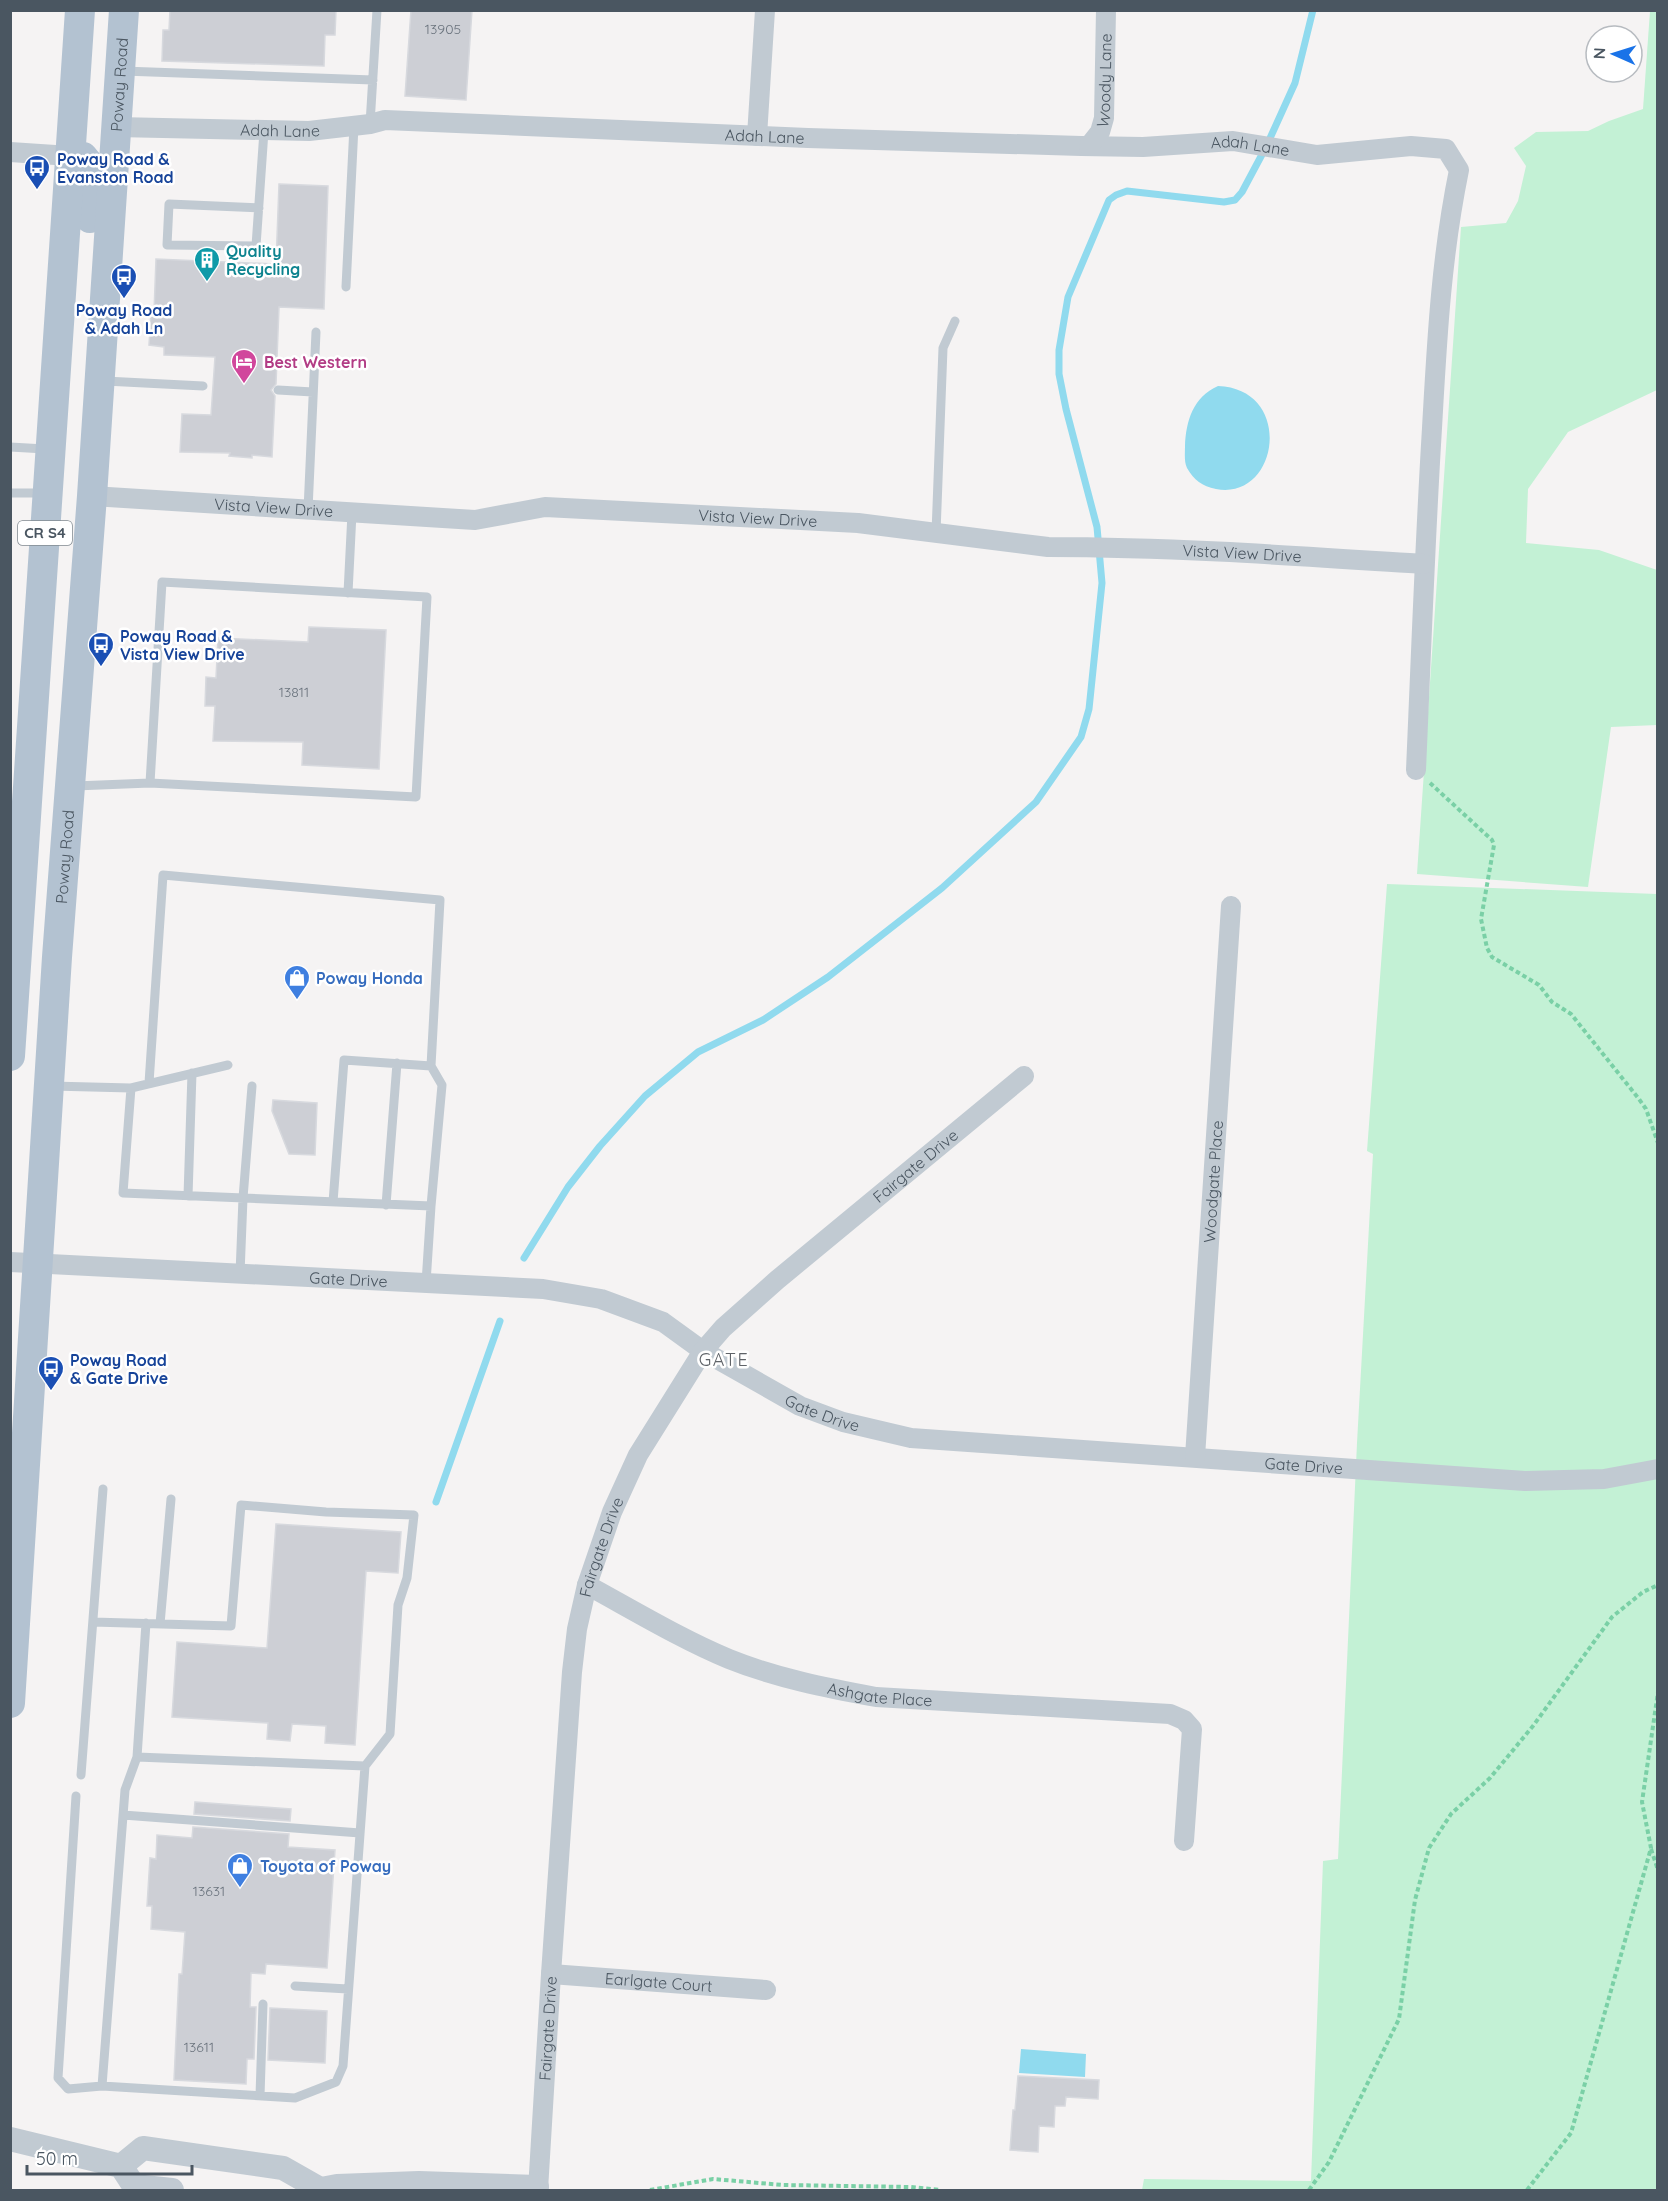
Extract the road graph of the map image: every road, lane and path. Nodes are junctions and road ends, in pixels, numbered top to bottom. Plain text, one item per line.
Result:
1 (80, 10) edge
2 (99, 10) edge
3 (124, 10) edge
4 (377, 10) edge
5 (765, 10) edge
6 (1106, 10) edge
7 (120, 70) junction
8 (373, 80) junction
9 (362, 125) junction
10 (116, 127) junction
11 (264, 131) junction
12 (757, 136) junction
13 (1089, 146) junction
14 (10, 152) edge
15 (70, 156) junction
16 (259, 208) junction
17 (346, 287) dead end
18 (955, 321) dead end
19 (316, 333) dead end
20 (99, 380) junction
21 (203, 386) dead end
22 (279, 390) dead end
23 (313, 392) junction
24 (10, 447) edge
25 (51, 449) junction
26 (10, 493) edge
27 (48, 493) junction
28 (92, 496) junction
29 (308, 510) junction
30 (352, 513) junction
31 (936, 533) junction
32 (45, 540) junction
33 (1424, 564) junction
34 (348, 593) junction
35 (1416, 770) joint
36 (150, 783) junction
37 (70, 786) junction
38 (24, 791) junction
39 (1231, 906) dead end
40 (57, 957) junction
41 (11, 1044) edge
42 (397, 1063) junction
43 (228, 1065) dead end
44 (431, 1066) junction
45 (192, 1073) junction
46 (1024, 1076) dead end
47 (149, 1083) junction
48 (49, 1086) junction
49 (252, 1086) dead end
50 (131, 1088) junction
51 (1658, 1143) edge
52 (188, 1196) junction
53 (243, 1198) junction
54 (333, 1202) junction
55 (386, 1205) junction
56 (431, 1206) junction
57 (24, 1263) edge
58 (240, 1274) junction
59 (426, 1283) junction
60 (703, 1351) junction
61 (1195, 1457) junction
62 (1658, 1469) edge
63 (103, 1489) dead end
64 (171, 1499) dead end
65 (586, 1585) junction
66 (1658, 1585) edge
67 (93, 1622) junction
68 (146, 1623) junction
69 (160, 1624) junction
70 (1658, 1692) edge
71 (10, 1703) edge
72 (137, 1757) junction
73 (365, 1766) junction
74 (81, 1775) dead end
75 (76, 1796) dead end
76 (123, 1815) junction
77 (360, 1833) junction
78 (1184, 1841) dead end
79 (1651, 1848) junction
80 (1658, 1870) edge
81 (551, 1974) junction
82 (295, 1986) dead end
83 (348, 1989) junction
84 (766, 1990) dead end
85 (263, 2004) dead end
86 (102, 2086) junction
87 (260, 2096) junction
88 (10, 2139) edge
89 (121, 2166) junction
90 (538, 2189) edge
91 (172, 2190) edge
92 (318, 2190) edge
93 (650, 2190) edge
94 (940, 2190) edge
95 (1309, 2190) edge
96 (1527, 2190) edge

1 - 15 main road, CR S4
2 - 10 main road
3 - 7 main road, Poway Road / CR S4
4 - 8 lane
5 - 12 street
6 - 13 street, Woody Lane
7 - 8 lane
7 - 10 main road, Poway Road / CR S4
8 - 9 lane
9 - 11 street, Adah Lane
9 - 12 street, Adah Lane
9 - 17 lane
10 - 11 street, Adah Lane
10 - 20 main road, Poway Road / CR S4
11 - 16 lane
12 - 13 street, Adah Lane
13 - 33 street, Adah Lane
14 - 15 street
15 - 25 main road, CR S4
15 - 28 main road
16 - 16 lane
18 - 31 lane
19 - 23 lane
20 - 21 lane
20 - 28 main road, Poway Road / CR S4
22 - 23 lane
23 - 29 lane
24 - 25 lane
25 - 27 main road, CR S4
26 - 27 lane
27 - 32 main road, CR S4
28 - 29 street, Vista View Drive
28 - 37 main road, Poway Road / CR S4
29 - 30 street, Vista View Drive
30 - 31 street, Vista View Drive
30 - 34 lane
31 - 33 street, Vista View Drive
32 - 37 main road
32 - 38 main road, CR S4
33 - 35 street
34 - 36 lane
34 - 36 lane
35 - 51 path
36 - 37 lane
37 - 40 main road, Poway Road / CR S4
38 - 40 main road
38 - 41 main road, CR S4
39 - 61 street, Woodgate Place
40 - 48 main road, Poway Road / CR S4
42 - 44 lane
42 - 54 lane
42 - 55 lane
43 - 45 lane
44 - 47 lane
44 - 56 lane
45 - 47 lane
45 - 52 lane
46 - 60 street, Fairgate Drive
47 - 50 lane
48 - 50 lane
48 - 57 main road, Poway Road / CR S4
49 - 53 lane
50 - 52 lane
52 - 53 lane
53 - 54 lane
53 - 58 lane
54 - 55 lane
55 - 56 lane
56 - 59 lane
57 - 58 street, Gate Drive
57 - 71 main road, Poway Road / CR S4
58 - 59 street, Gate Drive
59 - 60 street, Gate Drive
60 - 61 street, Gate Drive
60 - 65 street, Fairgate Drive
61 - 62 street, Gate Drive
63 - 67 lane
64 - 69 lane
65 - 78 street, Ashgate Place
65 - 81 street, Fairgate Drive
66 - 95 path
67 - 68 lane
67 - 74 lane
68 - 69 lane
68 - 72 lane
69 - 73 lane
70 - 79 path
72 - 73 lane
72 - 76 lane
73 - 77 lane
75 - 86 lane
76 - 77 lane
76 - 86 lane
77 - 83 lane
79 - 80 path
79 - 96 path
81 - 84 street, Earlgate Court
81 - 90 street, Fairgate Drive
82 - 83 lane
83 - 87 lane
85 - 87 lane
86 - 87 lane
88 - 89 street
89 - 91 street
89 - 92 street
90 - 92 street
93 - 94 path

